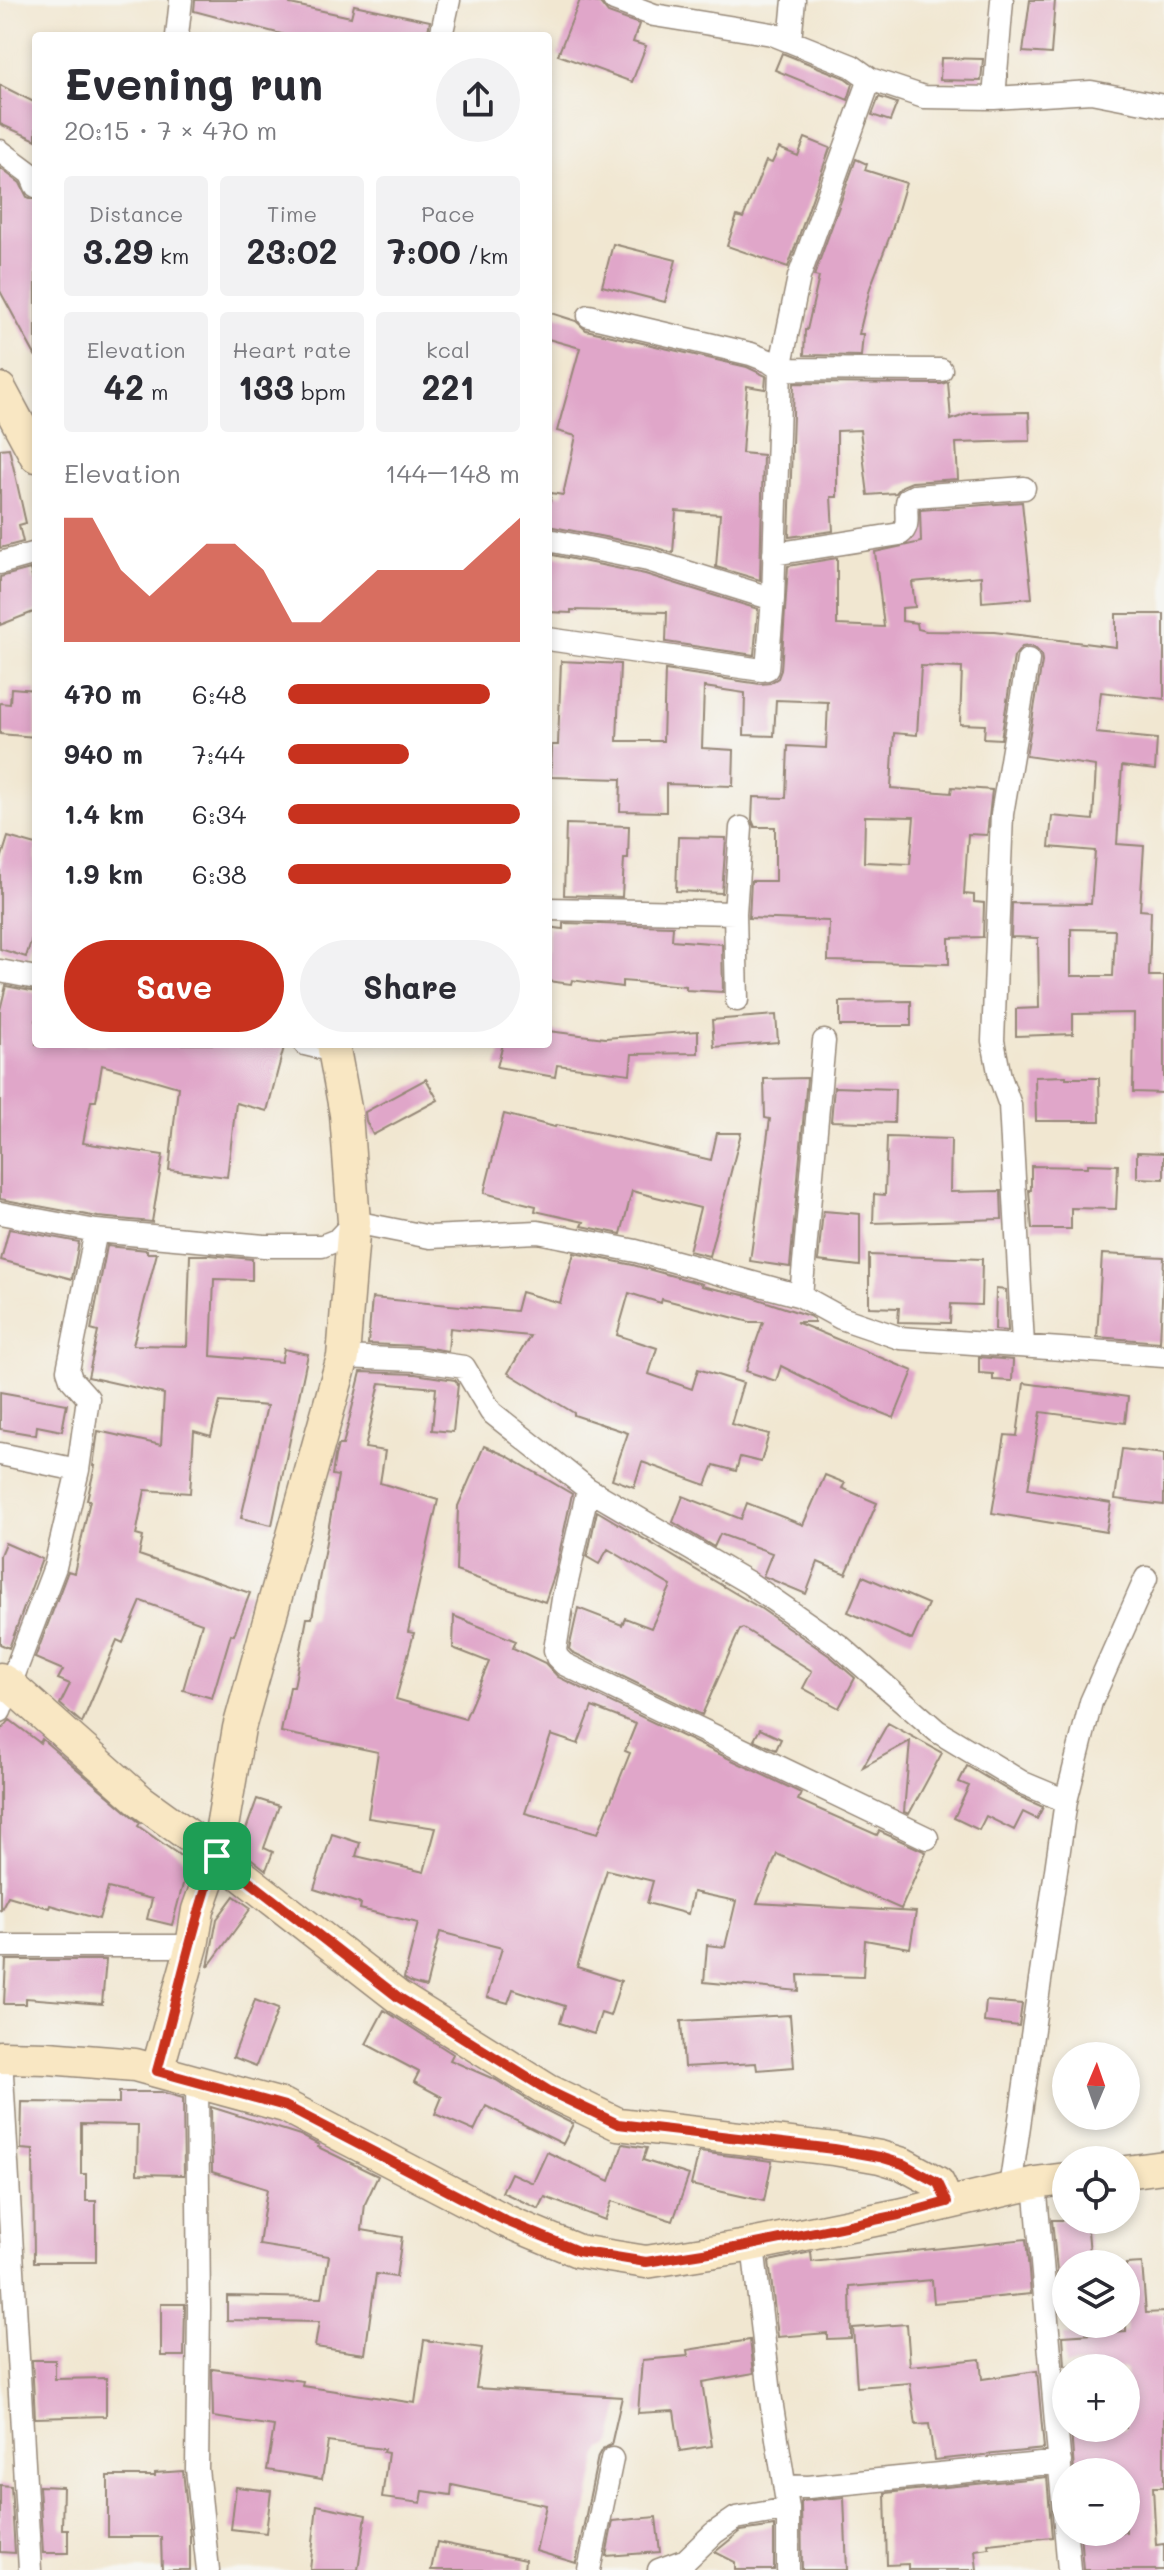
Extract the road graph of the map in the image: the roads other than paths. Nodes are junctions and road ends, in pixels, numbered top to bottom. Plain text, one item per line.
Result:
1 (181, 0) edge
2 (449, 0) edge
3 (614, 0) edge
4 (794, 0) edge
5 (1002, 0) edge
6 (683, 10) edge
7 (177, 32) edge
8 (442, 32) edge
9 (790, 41) junction
10 (870, 79) junction
11 (994, 98) junction
12 (1164, 106) edge
13 (0, 151) edge
14 (32, 176) edge
15 (589, 316) dead end
16 (780, 369) junction
17 (941, 370) dead end
18 (0, 389) edge
19 (32, 449) edge
20 (1024, 488) dead end
21 (552, 541) edge
22 (32, 554) edge
23 (774, 554) junction
24 (0, 563) edge
25 (773, 599) junction
26 (552, 640) edge
27 (1028, 660) dead end
28 (741, 828) dead end
29 (552, 909) edge
30 (735, 913) junction
31 (0, 971) edge
32 (32, 977) edge
33 (737, 1000) dead end
34 (824, 1041) dead end
35 (325, 1048) edge
36 (0, 1213) edge
37 (354, 1222) junction
38 (96, 1231) junction
39 (801, 1296) junction
40 (1023, 1345) junction
41 (1164, 1356) edge
42 (343, 1357) junction
43 (0, 1454) edge
44 (78, 1470) junction
45 (588, 1489) junction
46 (1146, 1578) dead end
47 (3, 1692) edge
48 (1066, 1801) junction
49 (927, 1838) dead end
50 (217, 1856) junction
51 (0, 1946) edge
52 (192, 1946) junction
53 (1, 2057) edge
54 (157, 2071) junction
55 (197, 2082) junction
56 (1164, 2167) edge
57 (1140, 2170) edge
58 (1037, 2184) edge
59 (947, 2202) junction
60 (753, 2245) junction
61 (1060, 2458) edge
62 (612, 2459) dead end
63 (1052, 2463) edge
64 (786, 2498) junction
65 (1067, 2546) edge
66 (30, 2570) edge
67 (208, 2570) edge
68 (589, 2570) edge
69 (659, 2570) edge
70 (788, 2570) edge
71 (1069, 2570) edge

1 - 7 street
2 - 8 street
3 - 6 street
4 - 9 street
5 - 11 street
6 - 9 street
9 - 10 street
10 - 11 street
10 - 16 street
11 - 12 street
13 - 14 street
15 - 16 street
16 - 17 street
16 - 23 street
18 - 19 street
20 - 23 street
21 - 25 street
22 - 24 street
23 - 25 street
25 - 26 street
27 - 40 street
28 - 30 street
29 - 30 street
30 - 33 street
31 - 32 street
34 - 39 street
35 - 37 street
36 - 38 street
37 - 38 street
37 - 39 street
37 - 42 street
38 - 44 street
39 - 40 street
40 - 41 street
42 - 45 street
42 - 50 street
43 - 44 street
44 - 47 street
45 - 48 street
45 - 49 street
46 - 48 street
47 - 50 street
48 - 58 street
50 - 52 street
50 - 59 street
51 - 52 street
52 - 54 street
53 - 54 street
53 - 66 street
54 - 55 street
55 - 60 street
55 - 67 street
56 - 57 street
58 - 59 street
58 - 61 street
59 - 60 street
60 - 64 street
62 - 68 street
63 - 64 street
64 - 69 street
64 - 70 street
65 - 71 street

